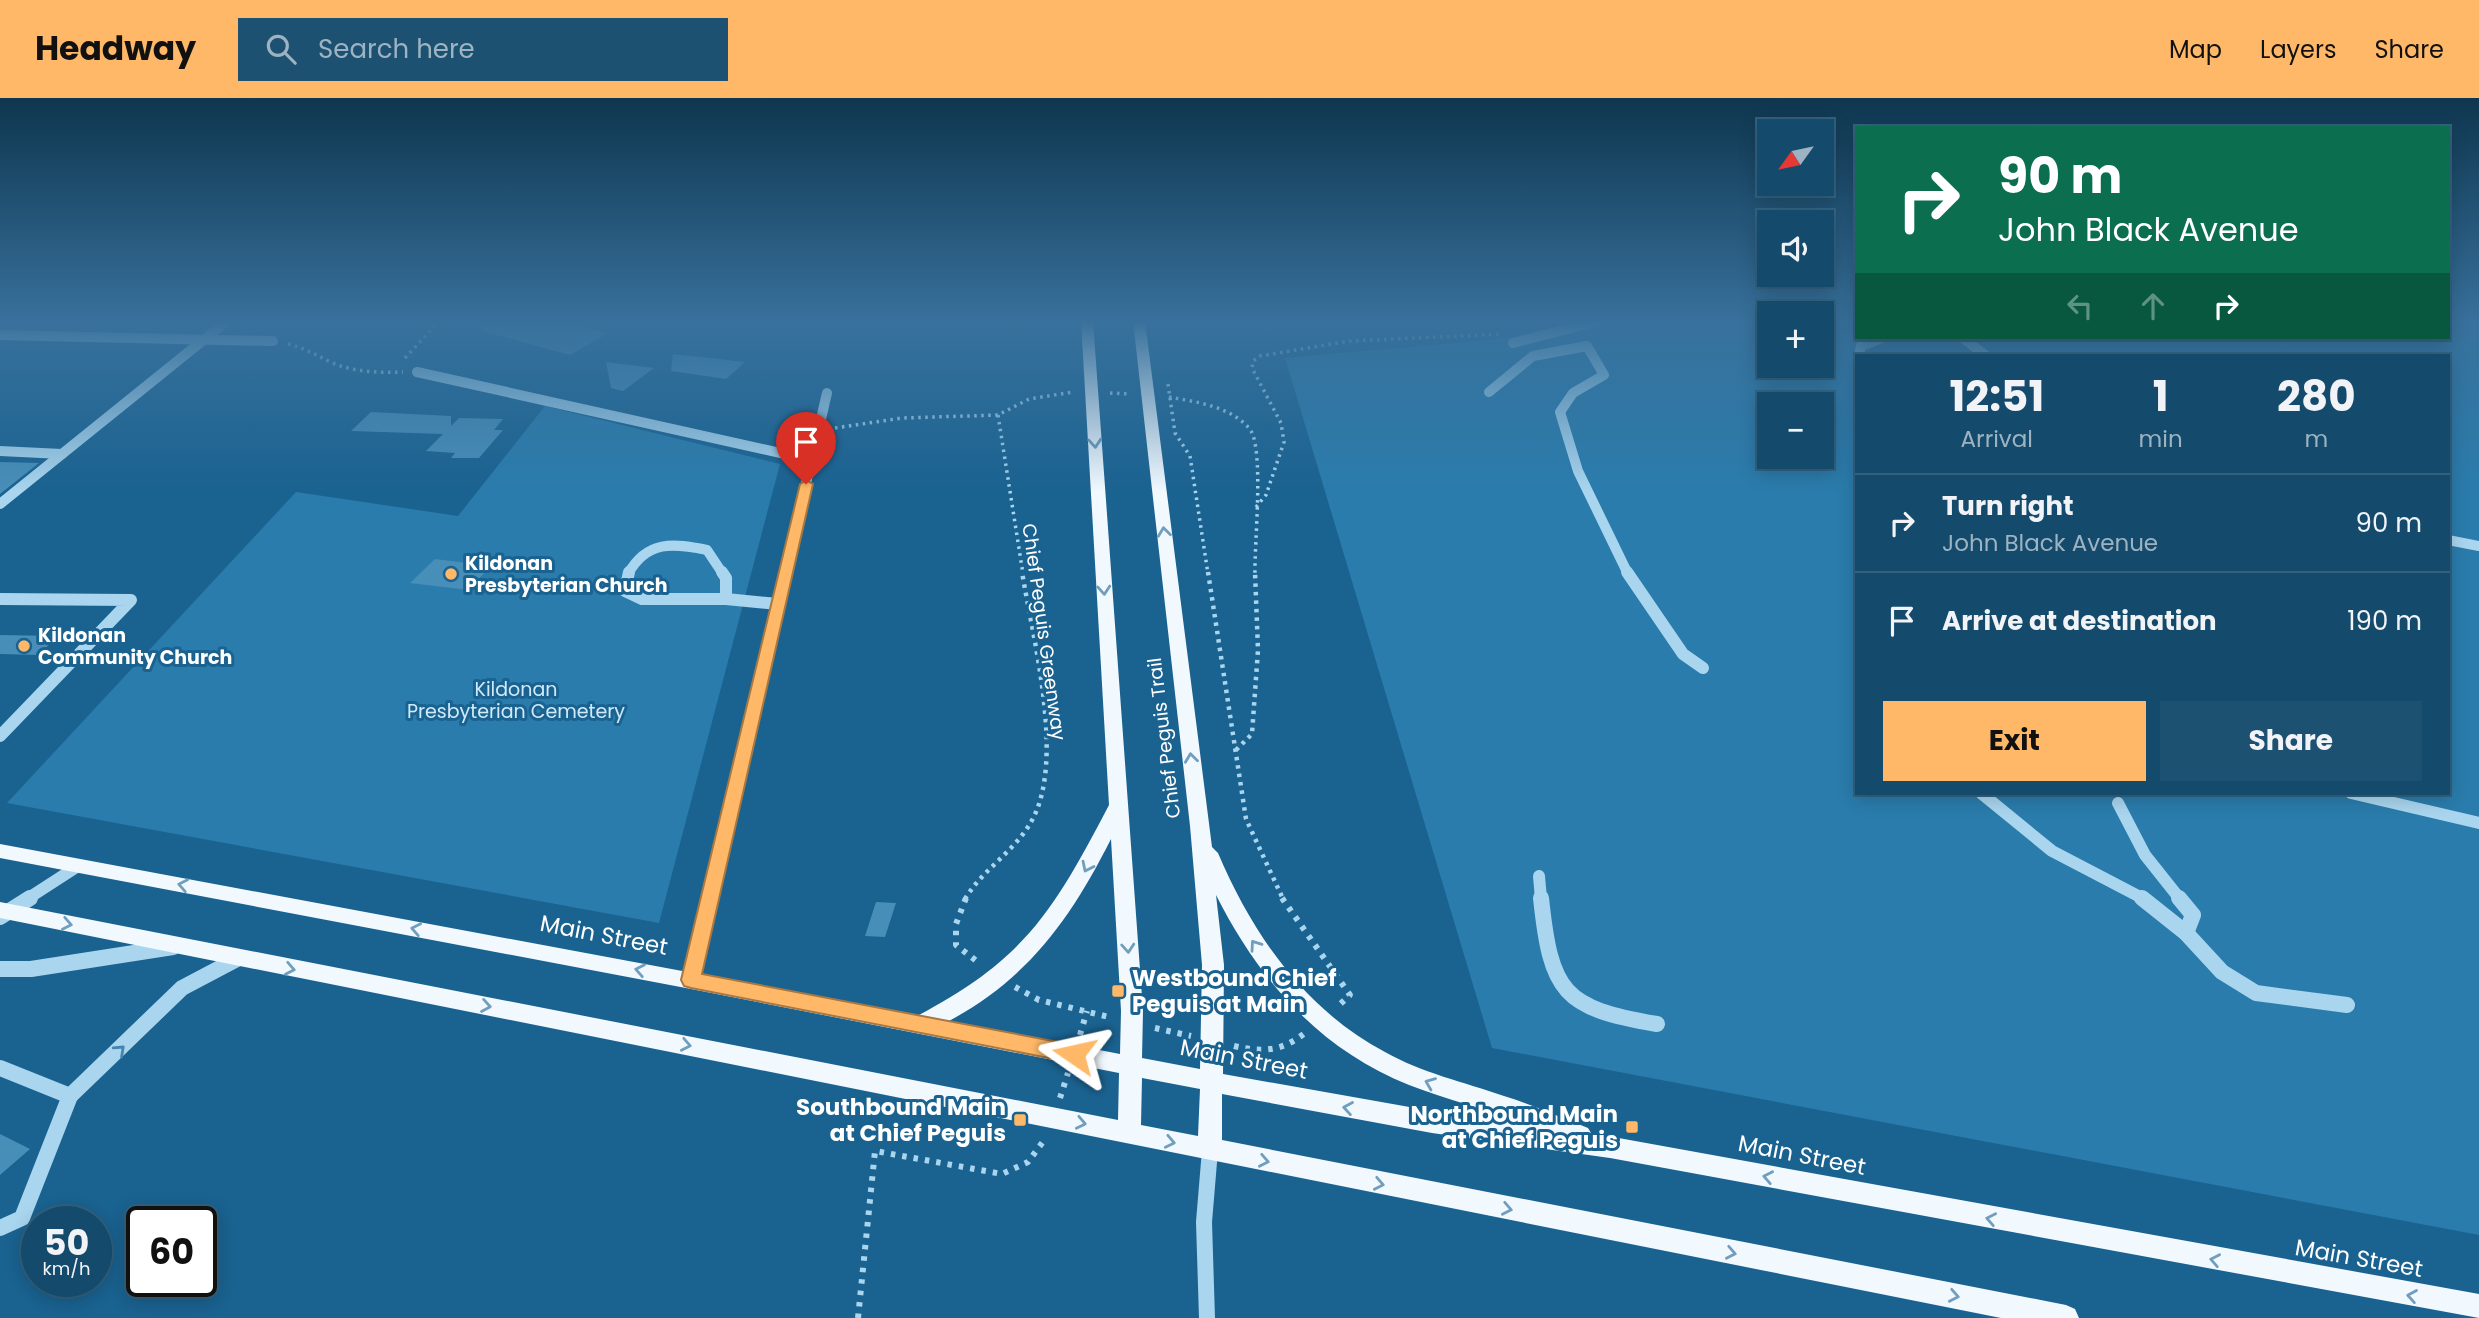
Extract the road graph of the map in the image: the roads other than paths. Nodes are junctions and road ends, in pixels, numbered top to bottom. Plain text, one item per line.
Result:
1 (156, 378) edge
2 (444, 378) edge
3 (1091, 378) edge
4 (1146, 378) edge
5 (1506, 378) edge
6 (1598, 378) edge
7 (1489, 392) dead end
8 (828, 393) dead end
9 (0, 451) edge
10 (62, 454) junction
11 (812, 460) junction
12 (0, 504) edge
13 (2450, 540) edge
14 (2479, 546) edge
15 (0, 599) edge
16 (726, 599) junction
17 (778, 604) junction
18 (1703, 668) dead end
19 (0, 736) edge
20 (1983, 795) edge
21 (2360, 795) edge
22 (2118, 803) dead end
23 (1118, 806) junction
24 (2479, 823) edge
25 (1200, 826) junction
26 (0, 851) edge
27 (78, 866) junction
28 (1539, 876) dead end
29 (3, 913) edge
30 (2186, 933) junction
31 (181, 946) junction
32 (237, 959) junction
33 (0, 970) edge
34 (691, 980) junction
35 (2347, 1005) dead end
36 (923, 1024) junction
37 (1657, 1024) dead end
38 (1131, 1065) junction
39 (0, 1068) edge
40 (1211, 1080) junction
41 (70, 1096) junction
42 (1129, 1133) junction
43 (1609, 1147) junction
44 (1210, 1150) junction
45 (0, 1228) edge
46 (2479, 1307) edge
47 (1206, 1318) edge
48 (2066, 1318) edge

1 - 10 street
2 - 11 street
3 -> 23 main road
25 -> 4 main road, Chief Peguis Trail
5 - 7 street
6 - 18 street
8 - 11 street
9 - 10 street
10 - 12 street
11 - 17 street
13 - 14 street
15 - 19 street
16 - 16 street
16 - 17 street
17 - 34 street
20 - 30 street
21 - 24 street
22 - 30 street
23 -> 36 main road
23 -> 38 main road
25 - 40 main road, Chief Peguis Trail
43 -> 25 main road
26 - 27 main road, Main Street
27 - 29 street
34 -> 27 main road, Main Street
28 - 37 street
29 -> 31 main road
30 - 35 street
31 - 32 main road
31 - 33 street
41 -> 32 street
32 -> 42 main road
34 - 36 main road, Main Street
36 - 38 main road, Main Street
38 - 40 main road, Main Street
38 - 42 main road
39 - 41 street
43 -> 40 main road, Main Street
40 - 44 main road, Chief Peguis Trail
41 - 45 street
42 -> 44 main road
46 -> 43 main road, Main Street
44 - 47 street
44 -> 48 main road

